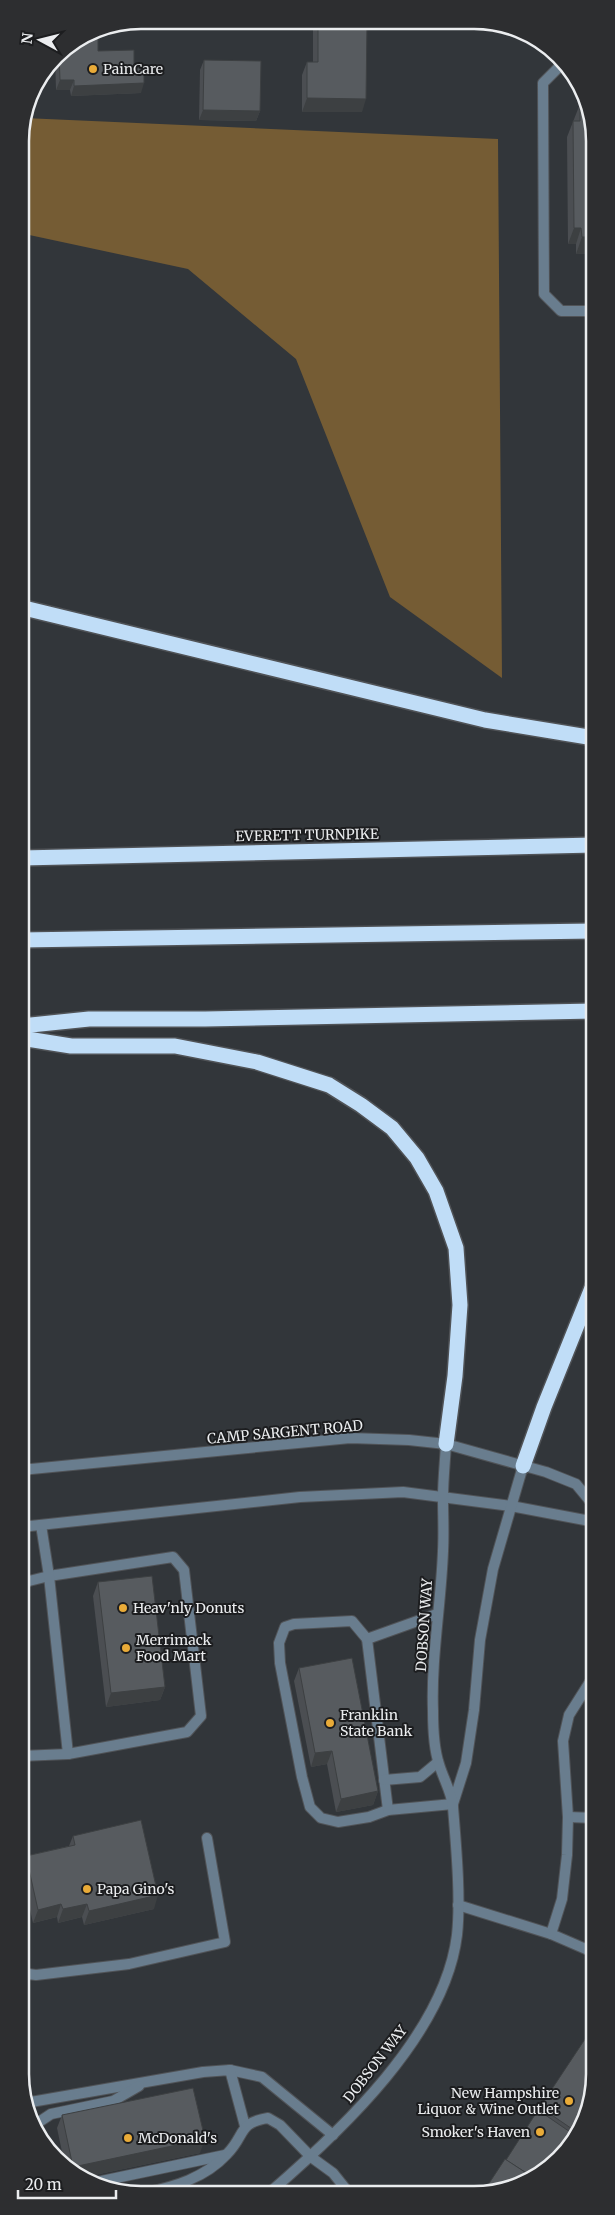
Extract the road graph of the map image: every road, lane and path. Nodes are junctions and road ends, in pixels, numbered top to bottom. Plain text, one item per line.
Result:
1 (559, 68) edge
2 (586, 311) edge
3 (29, 609) edge
4 (586, 737) edge
5 (586, 845) edge
6 (29, 858) edge
7 (586, 932) edge
8 (29, 940) edge
9 (586, 1011) edge
10 (29, 1025) edge
11 (29, 1039) edge
12 (586, 1303) edge
13 (446, 1444) junction
14 (523, 1466) junction
15 (29, 1469) edge
16 (443, 1496) junction
17 (586, 1497) edge
18 (511, 1506) junction
19 (586, 1520) edge
20 (41, 1525) junction
21 (29, 1526) edge
22 (49, 1576) junction
23 (29, 1581) edge
24 (437, 1614) junction
25 (366, 1639) junction
26 (586, 1688) edge
27 (68, 1754) junction
28 (29, 1756) edge
29 (438, 1762) junction
30 (384, 1780) junction
31 (453, 1804) junction
32 (388, 1810) junction
33 (568, 1817) junction
34 (586, 1818) edge
35 (207, 1838) dead end
36 (458, 1904) junction
37 (551, 1934) junction
38 (586, 1949) edge
39 (29, 1974) edge
40 (230, 2070) junction
41 (146, 2082) junction
42 (33, 2102) edge
43 (39, 2122) edge
44 (245, 2126) junction
45 (333, 2135) junction
46 (227, 2155) junction
47 (311, 2157) junction
48 (105, 2180) edge
49 (173, 2186) edge
50 (277, 2186) edge
51 (343, 2186) edge

1 - 2 street
3 - 4 highway
5 - 6 highway, EVERETT TURNPIKE
7 - 8 highway
9 - 10 highway
11 - 13 highway
12 - 14 highway
13 - 14 street, CAMP SARGENT ROAD
13 - 15 street, CAMP SARGENT ROAD
13 - 16 street, DOBSON WAY
14 - 17 street, CAMP SARGENT ROAD
14 - 18 street, DOBSON WAY
16 - 18 street
16 - 20 street
16 - 24 street, DOBSON WAY
18 - 19 street
18 - 31 street, DOBSON WAY
20 - 21 street
20 - 22 street
22 - 23 street
22 - 27 street
22 - 27 street
24 - 25 street
24 - 29 street, DOBSON WAY
25 - 30 street
25 - 32 street
26 - 33 street
27 - 28 street
29 - 30 street
29 - 31 street, DOBSON WAY
30 - 32 street
31 - 32 street
31 - 36 street, DOBSON WAY
33 - 34 street
33 - 37 street
35 - 39 street
36 - 37 street
36 - 45 street, DOBSON WAY
37 - 38 street
40 - 41 street
40 - 44 street
40 - 45 street
41 - 42 street
41 - 43 street
44 - 46 street
44 - 47 street
45 - 47 street, DOBSON WAY
46 - 48 street
46 - 49 street
47 - 50 street, DOBSON WAY
47 - 51 street

